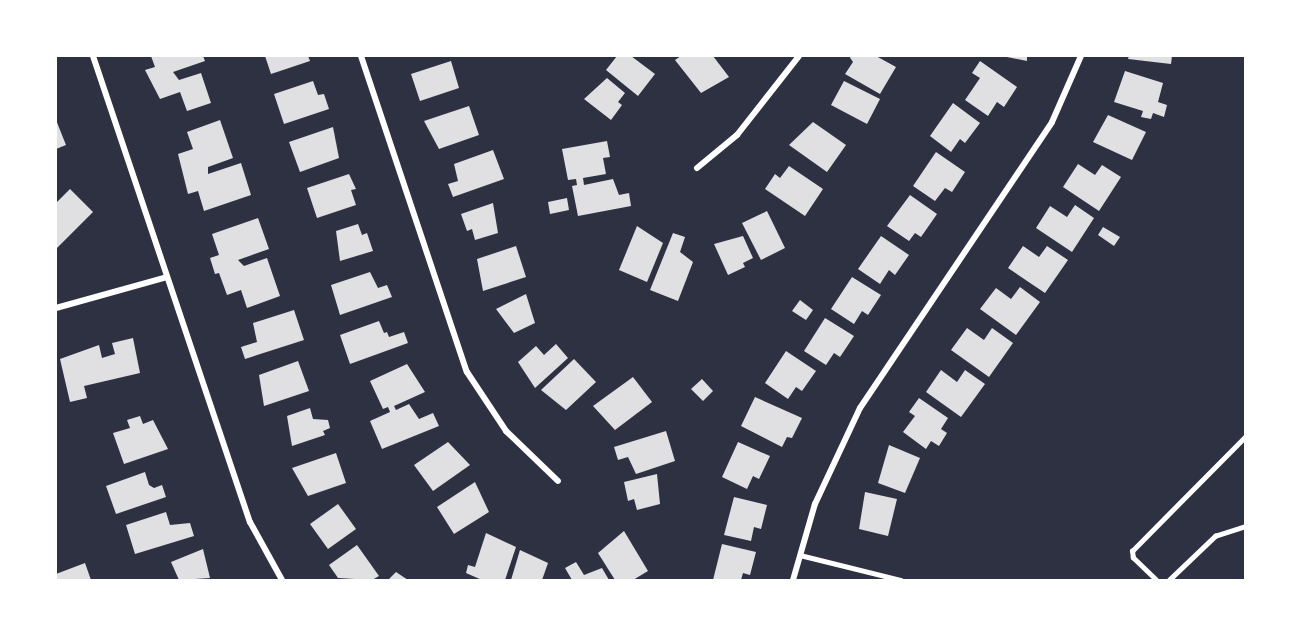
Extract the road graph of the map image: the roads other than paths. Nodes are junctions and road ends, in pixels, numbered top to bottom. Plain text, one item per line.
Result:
1 (93, 56) edge
2 (361, 56) edge
3 (799, 56) edge
4 (1081, 56) edge
5 (697, 168) dead end
6 (167, 277) junction
7 (56, 308) edge
8 (1245, 436) edge
9 (558, 481) dead end
10 (1245, 526) edge
11 (800, 555) junction
12 (282, 580) edge
13 (793, 580) edge
14 (901, 580) edge
15 (1156, 580) edge
16 (1169, 580) edge

1 - 6 street
2 - 9 street
3 - 5 street
4 - 11 street
6 - 7 street
6 - 12 street
8 - 15 lane
10 - 16 lane
11 - 13 street
11 - 14 lane

